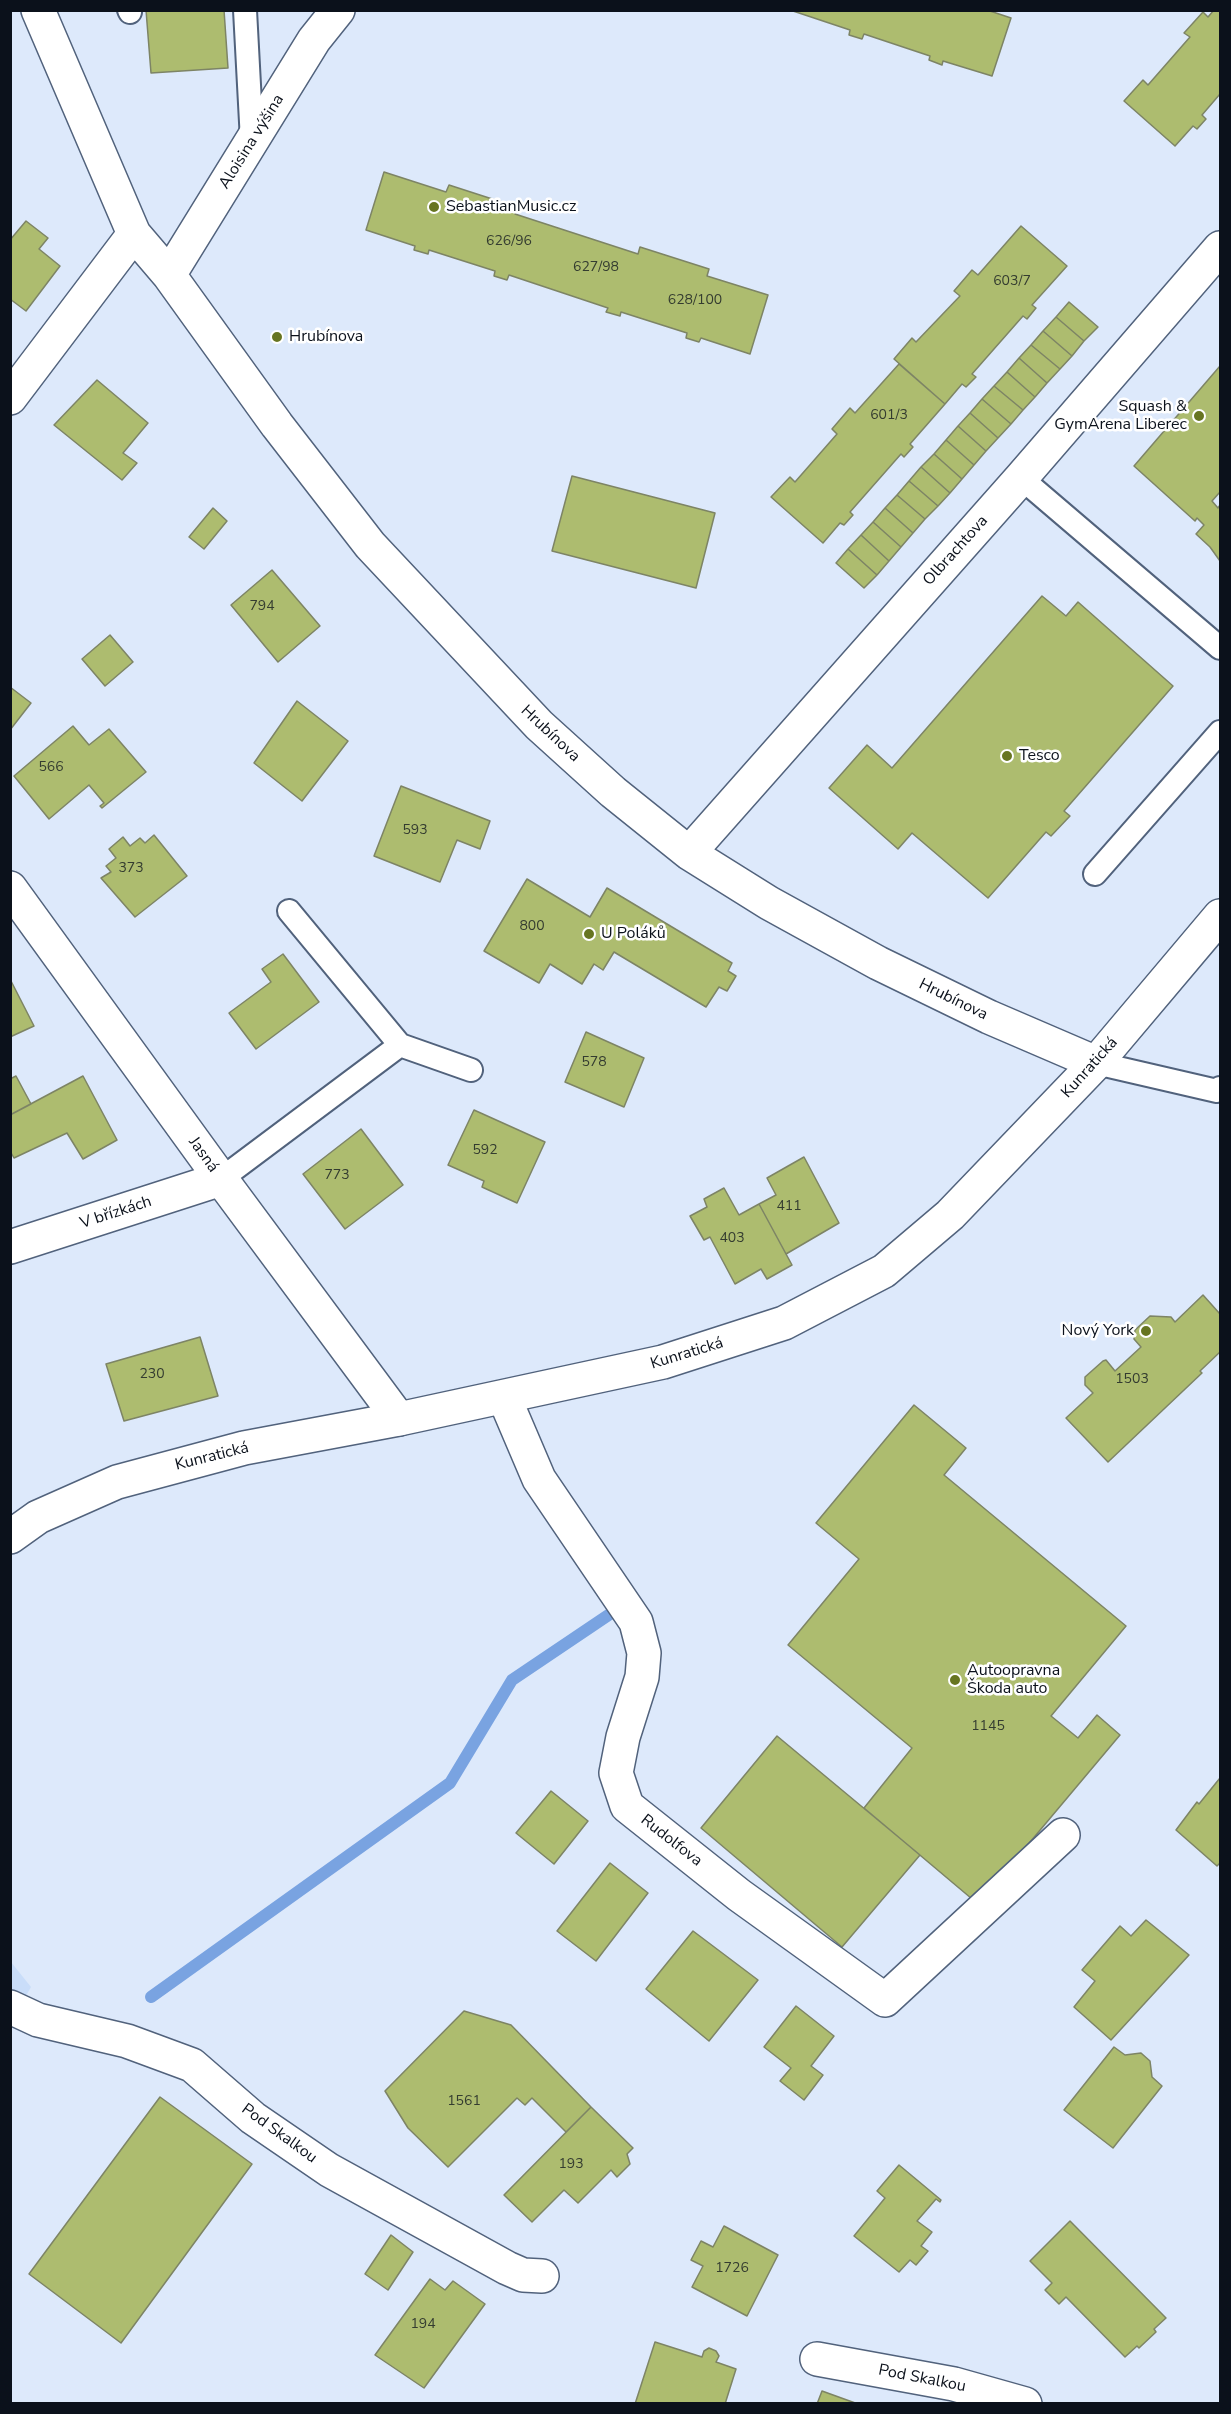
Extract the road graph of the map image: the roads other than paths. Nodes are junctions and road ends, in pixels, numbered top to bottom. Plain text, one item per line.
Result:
1 (38, 10) edge
2 (245, 10) edge
3 (338, 10) edge
4 (252, 141) junction
5 (134, 234) junction
6 (1221, 248) edge
7 (169, 275) junction
8 (10, 398) edge
9 (1021, 478) junction
10 (1221, 648) edge
11 (1221, 732) edge
12 (689, 853) junction
13 (1095, 874) dead end
14 (10, 888) edge
15 (289, 911) dead end
16 (1221, 916) edge
17 (400, 1045) junction
18 (1096, 1064) junction
19 (471, 1070) dead end
20 (1219, 1091) edge
21 (220, 1179) junction
22 (10, 1247) edge
23 (504, 1397) junction
24 (399, 1419) junction
25 (10, 1537) edge
26 (1063, 1835) dead end
27 (10, 2007) edge
28 (542, 2276) dead end
29 (817, 2359) dead end
30 (1025, 2403) edge

1 - 5 street, Hrubínova
2 - 4 lane
3 - 4 street, Aloisina výšina
4 - 7 street, Aloisina výšina
5 - 7 street, Hrubínova
5 - 8 street
6 - 9 street, Olbrachtova
7 - 12 street, Hrubínova
9 - 10 lane
9 - 12 street, Olbrachtova
11 - 13 lane
12 - 18 street, Hrubínova
14 - 21 street, Jasná
15 - 17 lane
16 - 18 street, Kunratická
17 - 19 lane
17 - 21 lane
18 - 20 lane
18 - 23 street, Kunratická
21 - 22 street, V břízkách
21 - 24 street, Jasná
23 - 24 street, Kunratická
23 - 26 street, Rudolfova
24 - 25 street, Kunratická
27 - 28 street, Pod Skalkou
29 - 30 street, Pod Skalkou

